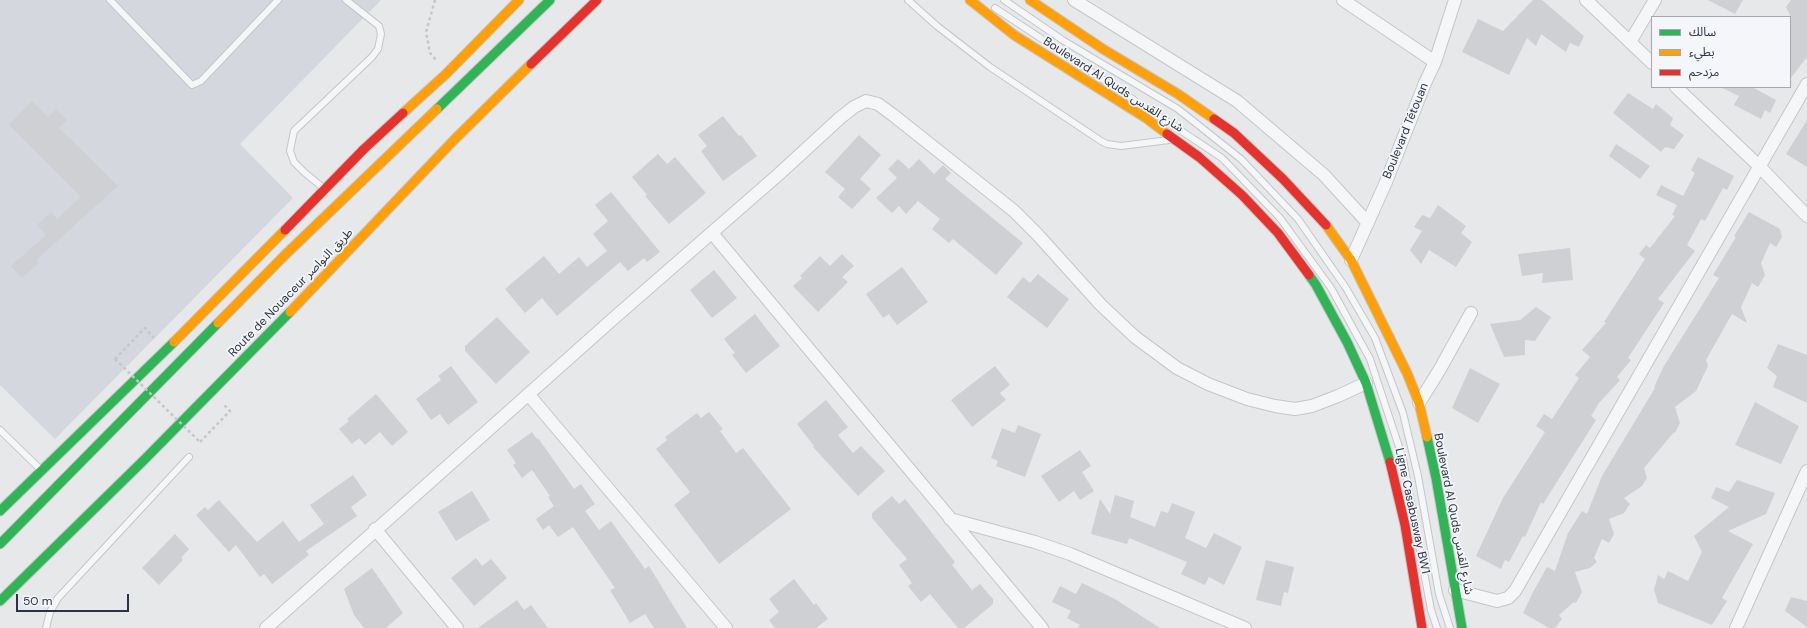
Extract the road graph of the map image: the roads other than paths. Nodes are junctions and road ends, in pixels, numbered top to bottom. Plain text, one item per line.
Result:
1 (110, 0) edge
2 (278, 0) edge
3 (346, 0) edge
4 (519, 0) edge
5 (550, 0) edge
6 (597, 0) edge
7 (908, 0) edge
8 (970, 0) edge
9 (1004, 0) edge
10 (1030, 0) edge
11 (1074, 0) edge
12 (1343, 0) edge
13 (1456, 0) edge
14 (1586, 0) edge
15 (1655, 0) edge
16 (988, 4) dead end
17 (1630, 42) junction
18 (1435, 62) junction
19 (1651, 63) edge
20 (1807, 84) edge
21 (1677, 88) edge
22 (1139, 103) dead end
23 (1152, 112) dead end
24 (1174, 139) junction
25 (1759, 166) junction
26 (326, 190) junction
27 (1807, 216) edge
28 (1368, 223) junction
29 (712, 233) junction
30 (1351, 260) junction
31 (1471, 313) dead end
32 (1366, 383) junction
33 (528, 394) junction
34 (1419, 403) junction
35 (0, 430) edge
36 (189, 457) dead end
37 (41, 470) junction
38 (1807, 471) edge
39 (0, 511) edge
40 (950, 519) junction
41 (375, 529) junction
42 (0, 544) edge
43 (1455, 590) junction
44 (0, 601) edge
45 (46, 628) edge
46 (266, 628) edge
47 (456, 628) edge
48 (726, 628) edge
49 (1042, 628) edge
50 (1245, 628) edge
51 (1422, 628) edge
52 (1437, 628) edge
53 (1450, 628) edge
54 (1462, 628) edge
55 (1736, 628) edge

1 - 2 lane
3 - 26 lane
4 - 26 main road
5 - 42 main road
6 - 44 main road, Route de Nouaceur طريق النواصر
7 - 24 lane
8 - 24 main road, Boulevard Al Quds شارع القدس
9 - 53 lane, Ligne Casabusway BW1
10 - 30 main road, Boulevard Al Quds شارع القدس
11 - 28 street
12 - 18 street
13 - 18 street, Boulevard Tétouan
14 - 17 street
15 - 17 street
16 - 22 lane
17 - 19 street
18 - 28 street, Boulevard Tétouan
20 - 25 street
21 - 25 street
23 - 52 lane, Ligne Casabusway BW1
24 - 32 main road, Boulevard Al Quds شارع القدس
25 - 27 street
25 - 43 street
26 - 37 main road
28 - 30 street, Boulevard Tétouan
29 - 32 street
29 - 33 street
29 - 40 street
30 - 34 main road, Boulevard Al Quds شارع القدس
31 - 34 street
32 - 51 main road, Boulevard Al Quds شارع القدس
33 - 41 street
33 - 48 street
34 - 43 main road, Boulevard Al Quds شارع القدس
35 - 37 lane
36 - 45 lane
37 - 39 main road
38 - 55 street
40 - 49 street
40 - 50 street
41 - 46 street
41 - 47 street
43 - 54 main road, Boulevard Al Quds شارع القدس

